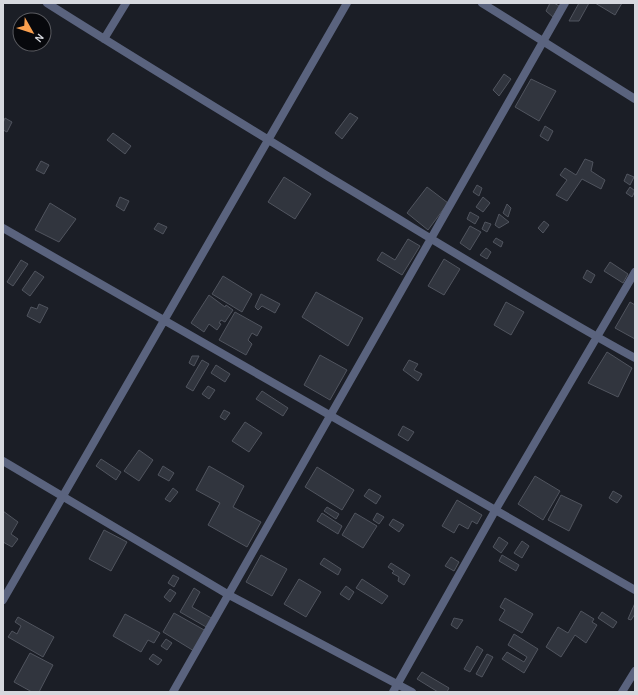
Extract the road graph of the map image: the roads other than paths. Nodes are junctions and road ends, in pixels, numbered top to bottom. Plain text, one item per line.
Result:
1 (47, 3) edge
2 (126, 3) edge
3 (347, 3) edge
4 (482, 3) edge
5 (565, 3) edge
6 (104, 39) junction
7 (543, 41) junction
8 (635, 99) edge
9 (268, 139) junction
10 (3, 228) edge
11 (430, 238) junction
12 (635, 272) edge
13 (163, 321) junction
14 (598, 337) junction
15 (635, 358) edge
16 (331, 415) junction
17 (3, 461) edge
18 (63, 496) junction
19 (496, 510) junction
20 (635, 590) edge
21 (229, 595) junction
22 (3, 600) edge
23 (635, 671) edge
24 (398, 684) junction
25 (173, 692) edge
26 (393, 692) edge
27 (412, 692) edge
28 (622, 692) edge

1 - 6 street
2 - 6 street
3 - 9 street
4 - 7 street
5 - 7 street
6 - 9 street
7 - 8 street
7 - 11 street
9 - 11 street
9 - 13 street
10 - 13 street
11 - 14 street
11 - 16 street
12 - 14 street
13 - 16 street
13 - 18 street
14 - 15 street
14 - 19 street
16 - 19 street
16 - 21 street
17 - 18 street
18 - 21 street
18 - 22 street
19 - 20 street
19 - 24 street
21 - 24 street
21 - 25 street
23 - 28 street
24 - 26 street
24 - 27 street

